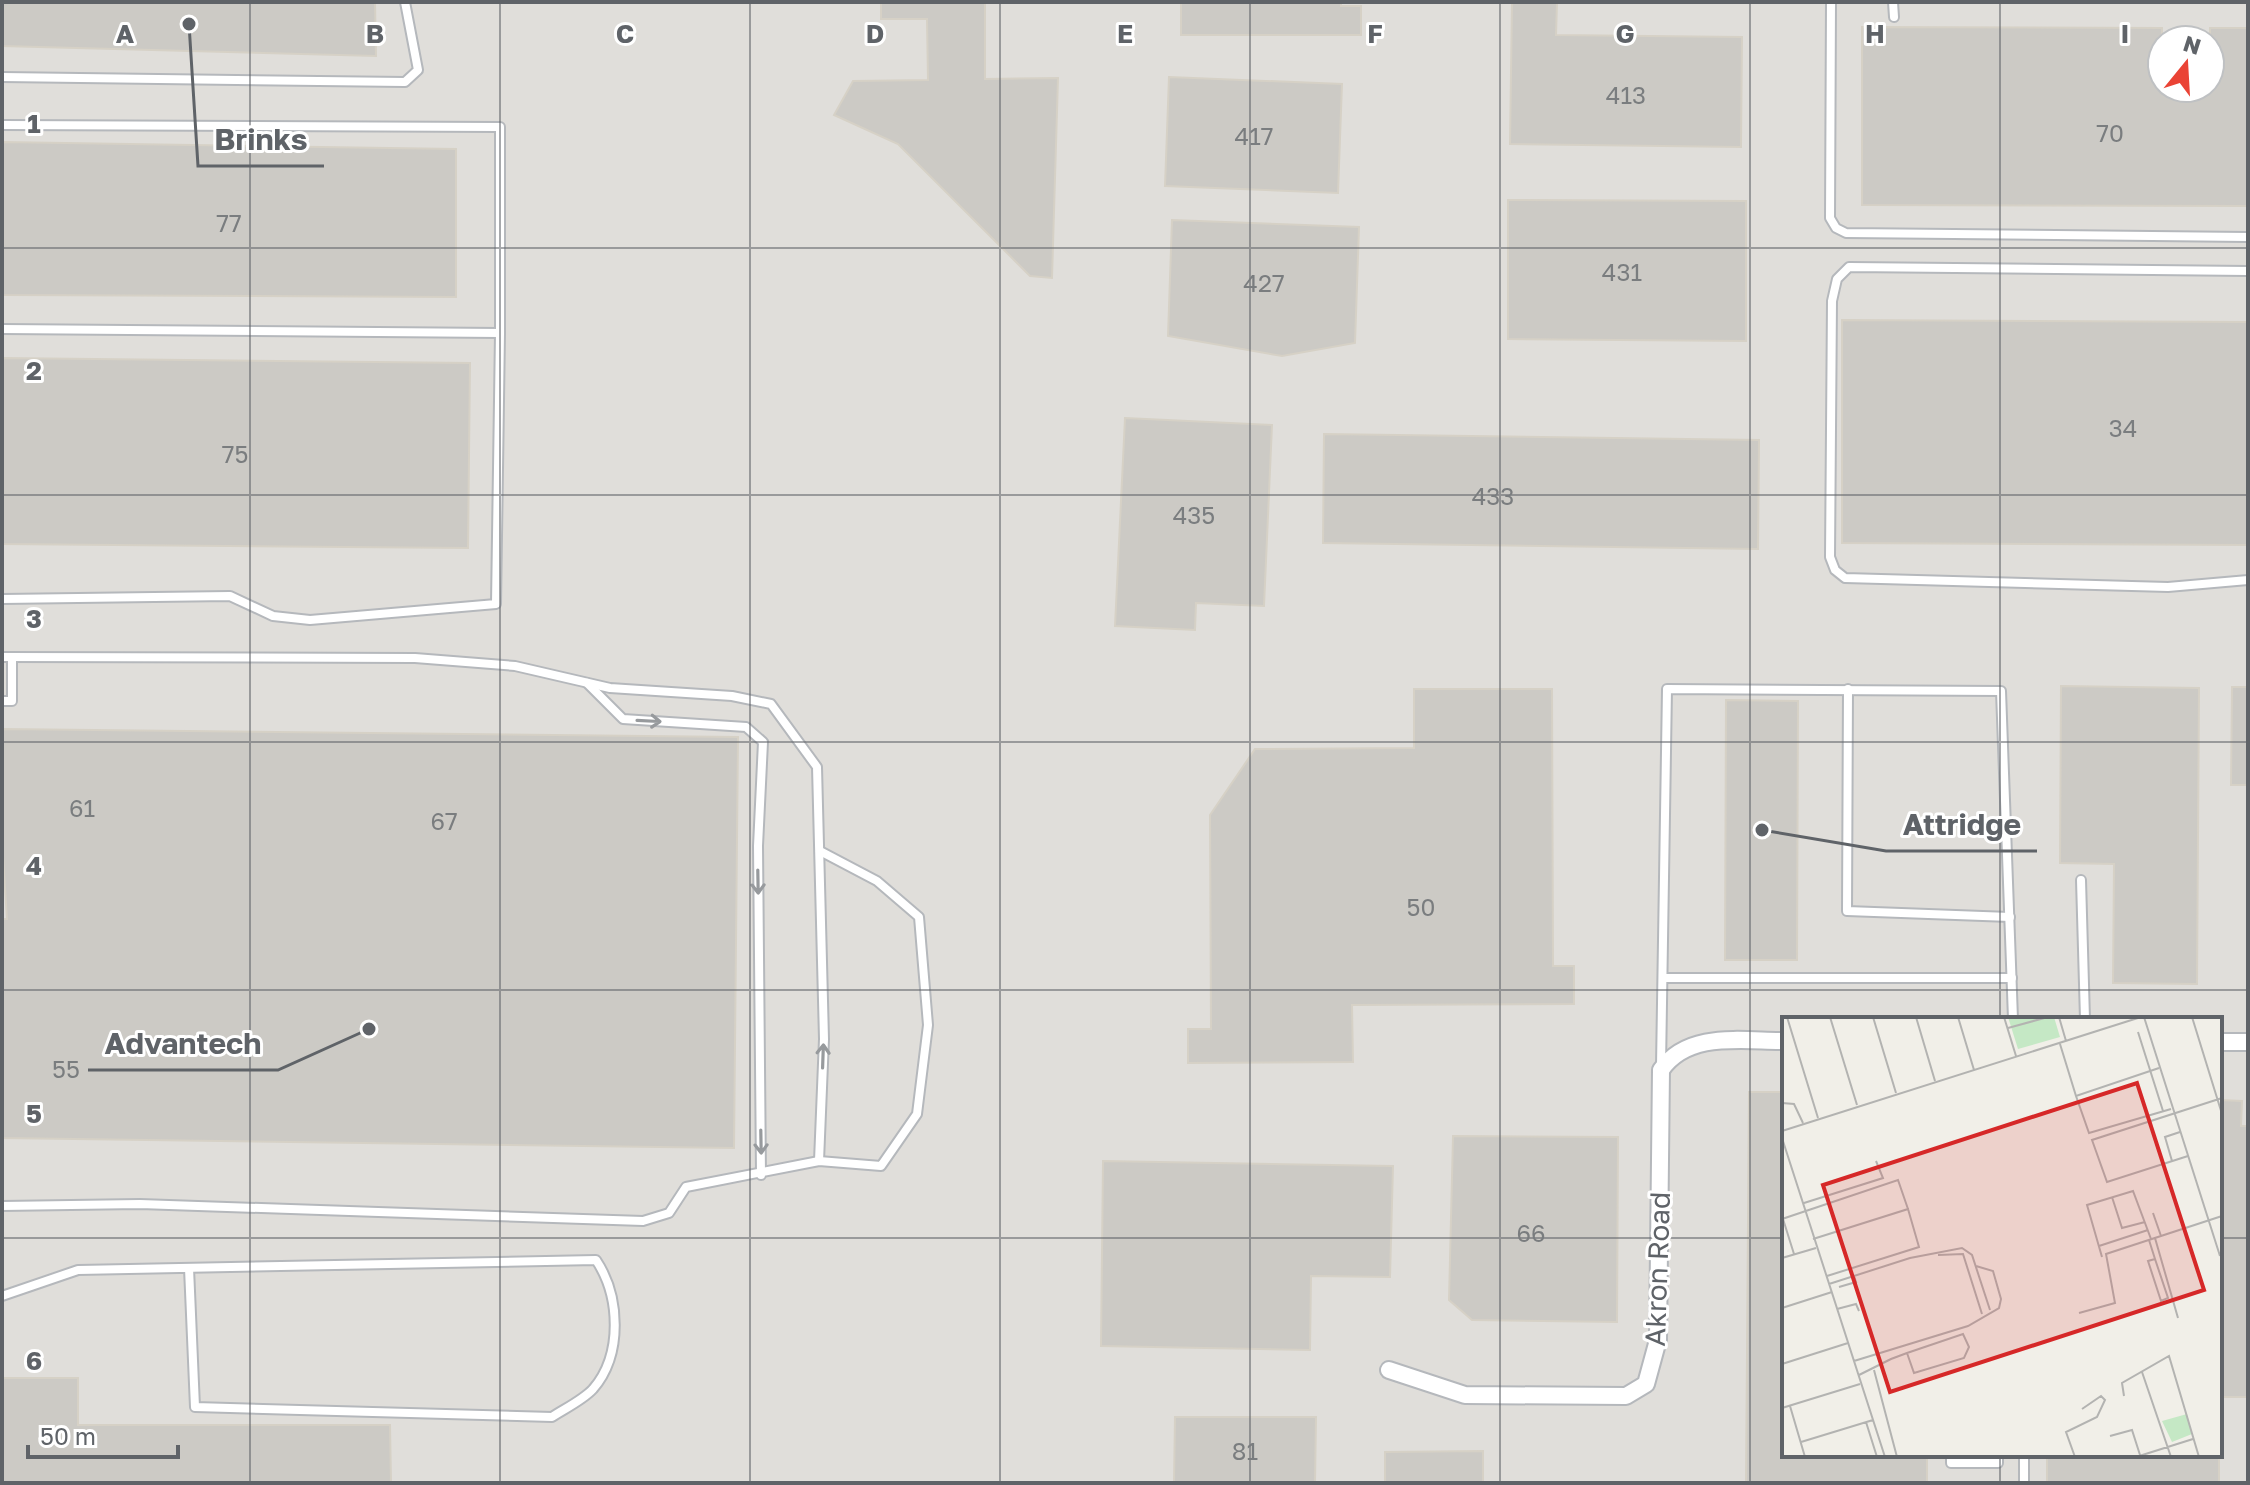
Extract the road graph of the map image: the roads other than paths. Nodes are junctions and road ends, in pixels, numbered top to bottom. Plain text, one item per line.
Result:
1 (405, 2) edge
2 (1831, 2) edge
3 (1893, 2) edge
4 (1894, 17) dead end
5 (2, 77) edge
6 (2, 125) edge
7 (2248, 237) edge
8 (2248, 271) edge
9 (2, 329) edge
10 (500, 333) junction
11 (2248, 580) edge
12 (2, 599) edge
13 (2, 657) edge
14 (12, 657) junction
15 (586, 682) junction
16 (1848, 689) junction
17 (2, 701) edge
18 (820, 851) junction
19 (2081, 880) dead end
20 (2010, 917) junction
21 (1663, 978) junction
22 (2012, 978) junction
23 (2013, 1017) edge
24 (2085, 1017) edge
25 (1782, 1041) edge
26 (2222, 1042) edge
27 (2248, 1042) edge
28 (1661, 1070) junction
29 (819, 1161) junction
30 (761, 1175) junction
31 (2, 1206) edge
32 (189, 1268) junction
33 (2, 1296) edge
34 (1389, 1370) dead end
35 (1951, 1457) edge
36 (1998, 1457) edge
37 (2024, 1457) edge
38 (2024, 1483) edge

1 - 5 lane
2 - 7 lane
3 - 4 lane
6 - 10 lane
8 - 11 lane
9 - 10 lane
10 - 12 lane
13 - 14 lane
14 - 15 lane
14 - 17 lane
15 - 18 lane
15 -> 30 lane
16 - 20 lane
16 - 20 lane
16 - 21 lane
29 -> 18 lane
18 - 29 lane
19 - 24 lane
20 - 22 lane
21 - 22 lane
21 - 28 lane
22 - 23 lane
25 - 28 street
26 - 27 street
28 - 34 street, Akron Road
29 - 30 lane
30 - 31 lane
32 - 32 lane
32 - 33 lane
35 - 36 lane
37 - 38 lane

